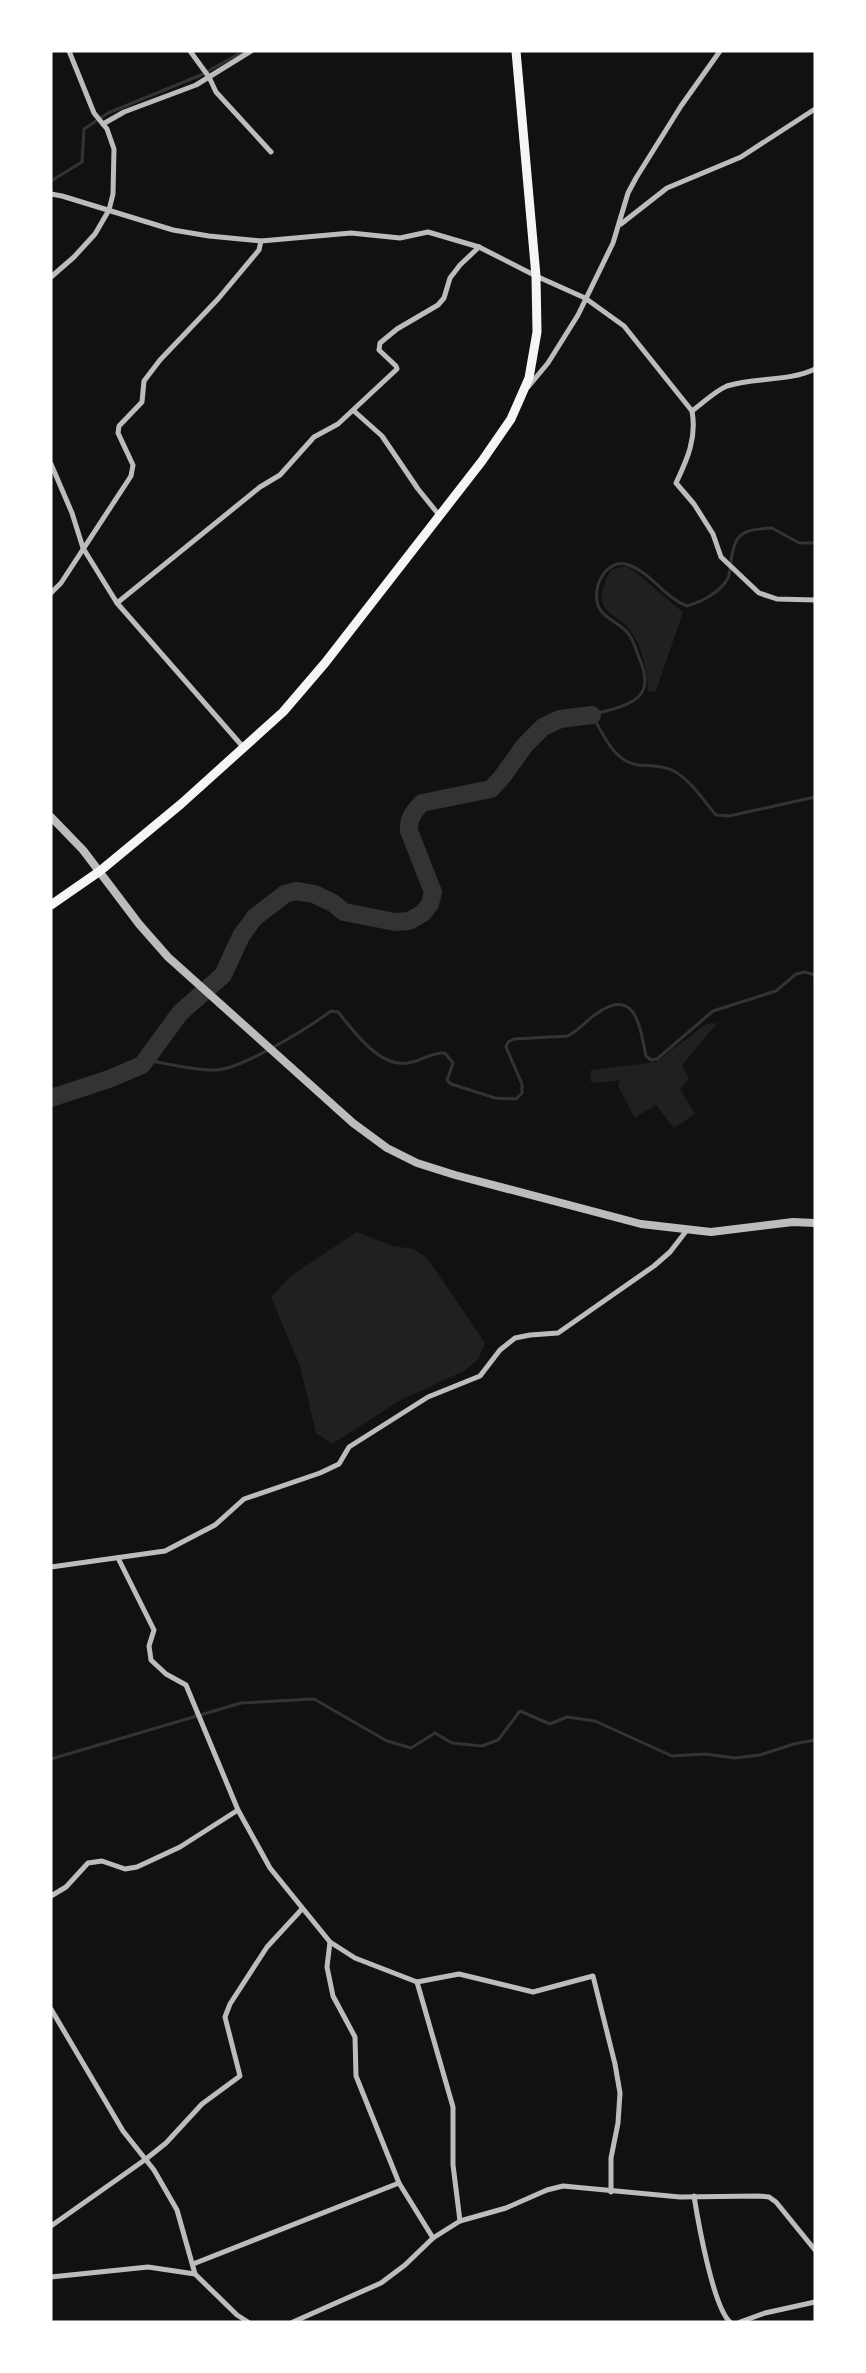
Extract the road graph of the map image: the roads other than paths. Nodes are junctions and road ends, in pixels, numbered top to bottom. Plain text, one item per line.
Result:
1 (69, 51) edge
2 (190, 51) edge
3 (251, 51) edge
4 (516, 51) edge
5 (720, 51) edge
6 (209, 77) junction
7 (815, 109) edge
8 (103, 124) junction
9 (271, 152) dead end
10 (51, 194) edge
11 (109, 210) junction
12 (620, 224) junction
13 (261, 241) junction
14 (479, 247) junction
15 (536, 276) junction
16 (51, 277) edge
17 (585, 298) junction
18 (815, 369) edge
19 (524, 390) junction
20 (354, 411) junction
21 (692, 411) junction
22 (51, 464) edge
23 (439, 515) junction
24 (83, 548) junction
25 (51, 593) edge
26 (815, 600) edge
27 (116, 603) junction
28 (244, 748) junction
29 (51, 817) edge
30 (100, 871) junction
31 (51, 905) edge
32 (815, 1223) edge
33 (687, 1230) junction
34 (118, 1558) junction
35 (51, 1567) edge
36 (238, 1810) junction
37 (51, 1896) edge
38 (302, 1909) junction
39 (330, 1942) junction
40 (417, 1982) junction
41 (51, 2009) edge
42 (146, 2159) junction
43 (399, 2183) junction
44 (611, 2192) junction
45 (694, 2196) junction
46 (460, 2221) junction
47 (51, 2226) edge
48 (433, 2238) junction
49 (815, 2250) edge
50 (193, 2264) junction
51 (196, 2274) junction
52 (51, 2277) edge
53 (815, 2302) edge
54 (248, 2322) edge
55 (293, 2322) edge
56 (730, 2322) edge
57 (740, 2322) edge

1 - 8 street
2 - 6 street
3 - 6 street
4 - 15 main road
5 - 12 street
6 - 8 street
6 - 9 street
7 - 12 street
8 - 11 street
10 - 11 street
11 - 13 street
11 - 16 street
12 - 17 street
13 - 14 street
13 - 24 street
14 - 15 street
14 - 20 street
15 - 17 street
15 - 19 main road
17 - 19 street
17 - 21 street
18 - 21 street
19 - 23 main road
20 - 23 street
20 - 27 street
21 - 26 street
22 - 24 street
23 - 28 main road
24 - 25 street
24 - 27 street
27 - 28 street
28 - 30 main road
29 - 30 street
30 - 31 main road
30 - 33 street
32 - 33 street
33 - 34 street
34 - 35 street
34 - 36 street
36 - 37 street
36 - 38 street
38 - 39 street
38 - 42 street
39 - 40 street
39 - 43 street
40 - 44 street
40 - 46 street
41 - 42 street
42 - 47 street
42 - 50 street
43 - 48 street
43 - 50 street
44 - 45 street
44 - 46 street
45 - 49 street
45 - 56 street
46 - 48 street
48 - 55 street
50 - 51 street
51 - 52 street
51 - 54 street
53 - 57 street

